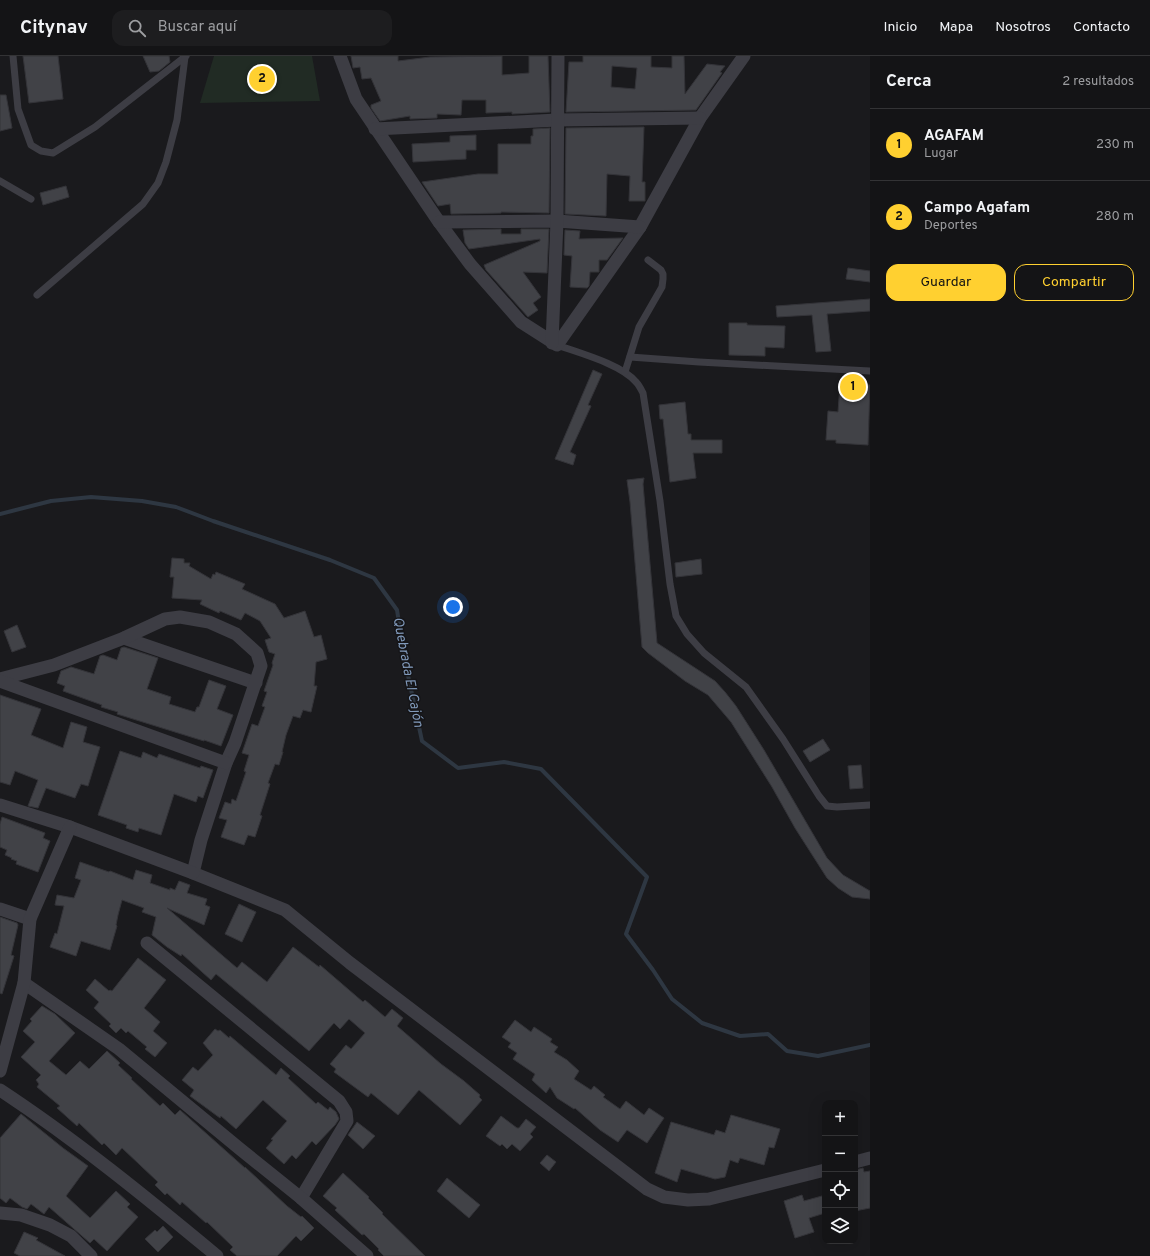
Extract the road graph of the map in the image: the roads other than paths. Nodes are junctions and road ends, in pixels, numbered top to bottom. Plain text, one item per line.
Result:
1 (13, 56) edge
2 (186, 56) edge
3 (340, 56) edge
4 (558, 56) edge
5 (744, 56) edge
6 (700, 118) junction
7 (557, 120) junction
8 (375, 129) junction
9 (0, 181) edge
10 (31, 199) dead end
11 (557, 221) junction
12 (439, 222) junction
13 (640, 227) junction
14 (648, 260) dead end
15 (37, 295) dead end
16 (554, 344) junction
17 (630, 357) junction
18 (870, 371) edge
19 (625, 372) junction
20 (124, 638) junction
21 (0, 680) edge
22 (256, 683) junction
23 (226, 763) junction
24 (0, 805) edge
25 (870, 805) edge
26 (70, 827) junction
27 (193, 874) junction
28 (0, 909) edge
29 (30, 919) junction
30 (147, 943) dead end
31 (24, 983) junction
32 (0, 1071) edge
33 (0, 1090) edge
34 (870, 1158) edge
35 (858, 1161) edge
36 (822, 1171) edge
37 (301, 1198) junction
38 (0, 1213) edge
39 (91, 1256) edge
40 (217, 1256) edge
41 (367, 1256) edge

1 - 2 lane
2 - 15 lane
3 - 8 street
4 - 7 street
5 - 6 street
6 - 7 street
6 - 13 street
7 - 8 street
7 - 11 street
8 - 12 street
9 - 10 lane
11 - 12 street
11 - 13 street
11 - 16 street
12 - 16 street
13 - 16 street
14 - 17 lane
16 - 19 lane
17 - 18 lane
17 - 19 lane
19 - 25 lane
20 - 21 street
20 - 22 street
20 - 22 street
21 - 23 street
22 - 23 street
23 - 27 street
24 - 26 street
26 - 27 street
26 - 29 street
27 - 36 street
28 - 29 street
29 - 31 street
30 - 37 street
31 - 32 street
31 - 37 street
33 - 40 street
34 - 35 street
37 - 41 street
38 - 39 street

